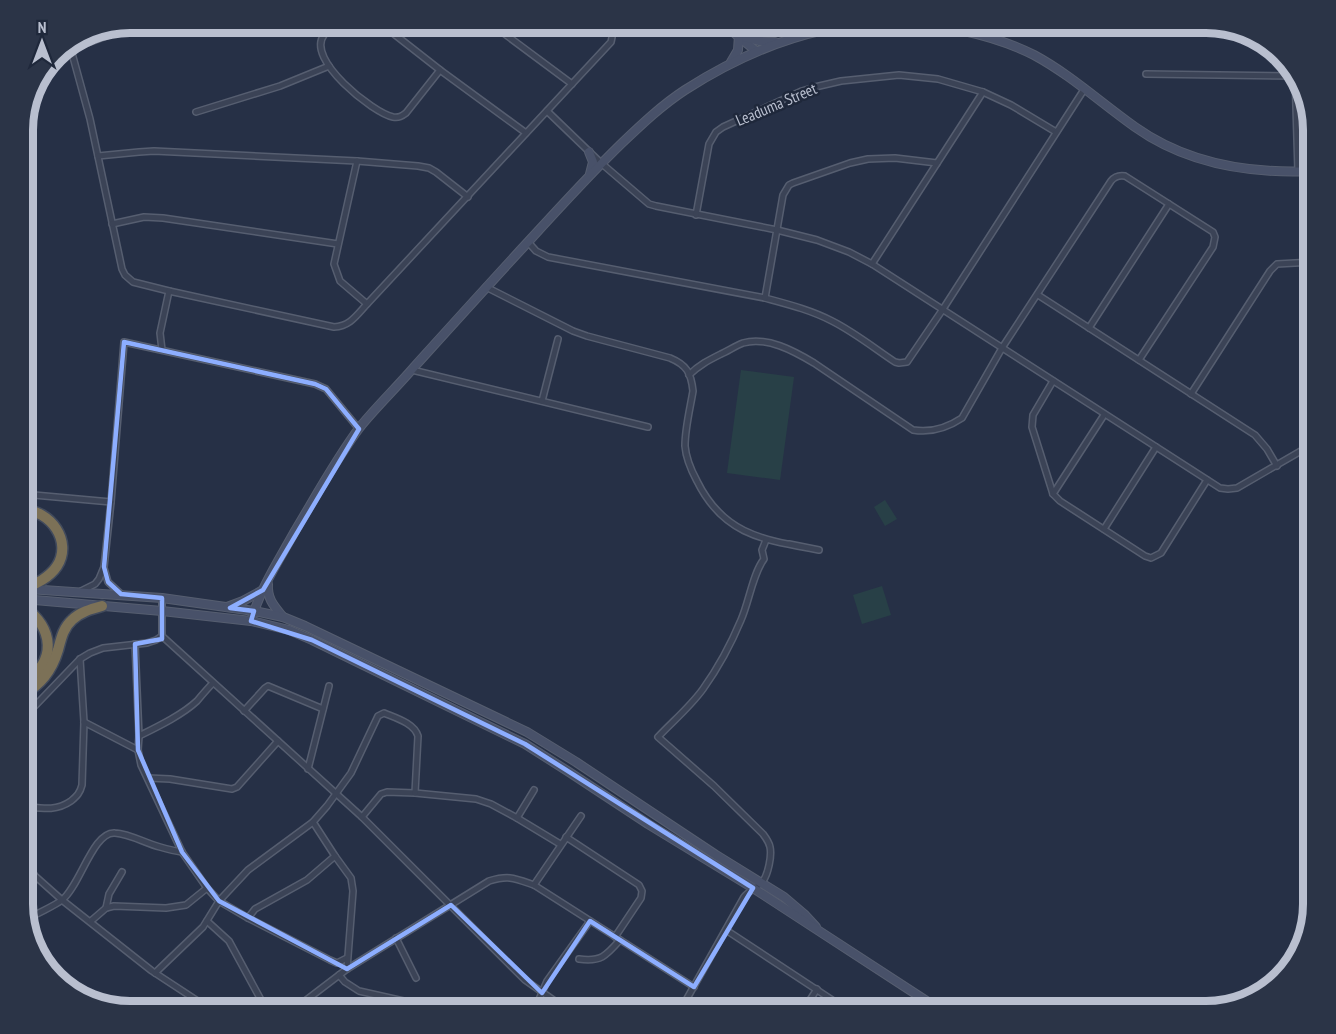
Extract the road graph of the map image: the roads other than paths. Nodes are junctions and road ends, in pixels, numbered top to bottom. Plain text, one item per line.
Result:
1 (327, 33) edge
2 (393, 33) edge
3 (505, 33) edge
4 (613, 33) edge
5 (736, 33) edge
6 (815, 33) edge
7 (975, 33) edge
8 (739, 35) junction
9 (781, 42) junction
10 (756, 51) junction
11 (72, 54) edge
12 (730, 63) junction
13 (329, 66) junction
14 (440, 70) junction
15 (1146, 74) dead end
16 (1285, 74) edge
17 (572, 84) junction
18 (1085, 88) junction
19 (983, 92) junction
20 (1296, 93) edge
21 (547, 111) junction
22 (196, 112) dead end
23 (1056, 132) junction
24 (526, 133) junction
25 (589, 152) junction
26 (98, 156) junction
27 (357, 161) junction
28 (601, 163) junction
29 (937, 163) junction
30 (1298, 172) junction
31 (1303, 172) edge
32 (590, 175) junction
33 (468, 196) junction
34 (1169, 204) junction
35 (696, 215) junction
36 (112, 224) junction
37 (777, 230) junction
38 (528, 242) junction
39 (338, 244) junction
40 (1303, 262) edge
41 (872, 264) junction
42 (486, 287) junction
43 (169, 291) junction
44 (1038, 295) junction
45 (765, 298) junction
46 (367, 304) junction
47 (943, 309) junction
48 (1089, 328) junction
49 (558, 339) dead end
50 (1002, 348) junction
51 (162, 350) junction
52 (1139, 360) junction
53 (412, 370) junction
54 (689, 375) junction
55 (1053, 381) junction
56 (1191, 394) junction
57 (542, 401) junction
58 (1104, 415) junction
59 (648, 427) dead end
60 (359, 429) junction
61 (1156, 447) junction
62 (1303, 451) edge
63 (1277, 466) junction
64 (1207, 480) junction
65 (1053, 494) junction
66 (33, 495) edge
67 (111, 502) junction
68 (33, 512) edge
69 (1104, 529) junction
70 (766, 540) junction
71 (789, 544) dead end
72 (104, 567) junction
73 (268, 579) junction
74 (33, 586) edge
75 (263, 590) junction
76 (33, 592) edge
77 (79, 592) junction
78 (121, 594) junction
79 (33, 595) edge
80 (162, 598) junction
81 (102, 606) junction
82 (226, 608) junction
83 (162, 610) junction
84 (254, 611) junction
85 (33, 613) edge
86 (283, 617) junction
87 (251, 621) junction
88 (162, 636) junction
89 (135, 644) junction
90 (80, 659) junction
91 (33, 676) edge
92 (213, 683) junction
93 (329, 686) dead end
94 (33, 688) edge
95 (33, 708) edge
96 (323, 709) junction
97 (244, 711) junction
98 (84, 722) junction
99 (139, 736) junction
100 (278, 741) junction
101 (138, 750) junction
102 (308, 769) junction
103 (148, 778) junction
104 (534, 790) dead end
105 (415, 792) junction
106 (336, 794) junction
107 (33, 807) edge
108 (580, 816) dead end
109 (362, 817) junction
110 (517, 818) junction
111 (313, 822) junction
112 (566, 837) junction
113 (560, 844) junction
114 (182, 852) junction
115 (335, 856) junction
116 (122, 872) dead end
117 (33, 873) edge
118 (761, 883) junction
119 (534, 885) junction
120 (207, 888) junction
121 (753, 888) junction
122 (62, 900) junction
123 (219, 901) junction
124 (451, 905) junction
125 (106, 908) junction
126 (34, 915) edge
127 (248, 918) junction
128 (91, 921) junction
129 (207, 921) junction
130 (590, 921) junction
131 (726, 930) junction
132 (821, 932) junction
133 (396, 938) junction
134 (617, 938) junction
135 (347, 958) junction
136 (579, 959) dead end
137 (347, 969) junction
138 (155, 973) junction
139 (339, 975) junction
140 (416, 978) dead end
141 (694, 987) junction
142 (817, 989) junction
143 (542, 993) junction
144 (687, 999) joint
145 (198, 1001) edge
146 (262, 1001) edge
147 (304, 1001) edge
148 (404, 1001) edge
149 (538, 1001) edge
150 (554, 1001) edge
151 (691, 1001) edge
152 (809, 1001) edge
153 (834, 1001) edge
154 (927, 1001) edge

1 - 13 street
2 - 14 street
3 - 17 street
4 - 17 street
5 - 8 main road
6 - 9 main road
7 - 18 main road
8 - 9 main road
8 - 10 main road
8 - 12 main road
9 - 10 main road
10 - 12 main road
11 - 26 street
12 - 28 main road
13 - 14 street
13 - 22 street
14 - 24 street
15 - 16 street
17 - 21 street
18 - 23 street
18 - 30 main road
19 - 23 street, Leaduma Street
19 - 29 street
19 - 35 street, Leaduma Street
20 - 30 street
21 - 24 street
21 - 25 street
23 - 47 street
24 - 33 street
25 - 28 street
25 - 32 main road
26 - 27 street
26 - 36 street
27 - 33 street
27 - 39 street
28 - 32 main road
28 - 35 street
29 - 37 street
29 - 41 street
30 - 31 main road
32 - 38 main road
33 - 46 street
34 - 44 street
34 - 48 street
34 - 52 street
35 - 37 street
36 - 39 street
36 - 43 street
37 - 41 street
37 - 45 street
38 - 42 main road
38 - 45 street
39 - 46 street
40 - 56 street
41 - 47 street
42 - 53 main road
42 - 54 street
43 - 46 street
43 - 51 street
44 - 48 street
44 - 50 street
45 - 47 street
47 - 50 street
48 - 52 street
49 - 57 street
50 - 54 street
50 - 55 street
51 - 60 street
51 - 67 street
52 - 56 street
53 - 57 street
53 - 60 main road
54 - 70 street
55 - 58 street
55 - 65 street
56 - 63 street
57 - 59 street
58 - 61 street
58 - 65 street
60 - 73 main road
61 - 64 street
61 - 69 street
62 - 63 street
63 - 64 street
64 - 69 street
65 - 69 street
66 - 67 street
67 - 72 street
68 - 74 highway
70 - 71 street
70 - 118 street
72 - 77 street
72 - 78 street
73 - 75 main road
73 - 86 main road
75 - 82 main road
75 - 84 main road
76 - 77 main road
77 - 78 main road
78 - 80 main road
79 - 81 main road
80 - 82 main road
80 - 83 street
81 - 83 main road
81 - 94 highway
82 - 84 main road
83 - 87 main road
83 - 88 street
84 - 86 main road
84 - 87 main road
85 - 91 highway
86 - 118 main road
87 - 121 main road
88 - 89 street
88 - 92 street
89 - 90 street
89 - 99 street
90 - 95 street
90 - 98 street
92 - 97 street
92 - 99 street
93 - 96 street
96 - 97 street
96 - 102 street
97 - 100 street
98 - 101 street
98 - 107 street
99 - 101 street
100 - 102 street
100 - 103 street
101 - 103 street
102 - 106 street
103 - 114 street
104 - 110 street
105 - 106 street
105 - 109 street
105 - 110 street
106 - 109 street
106 - 111 street
108 - 112 street
109 - 124 street
110 - 113 street
111 - 115 street
111 - 123 street
112 - 113 street
112 - 134 street
113 - 119 street
114 - 120 street
114 - 122 street
115 - 127 street
115 - 135 street
116 - 125 street
117 - 122 street
118 - 121 street
118 - 132 main road
119 - 124 street
119 - 130 street
120 - 123 street
120 - 125 street
121 - 131 street
121 - 132 main road
122 - 126 street
122 - 128 street
123 - 127 street
123 - 129 street
124 - 133 street
124 - 143 street
125 - 128 street
127 - 135 street
128 - 138 street
129 - 138 street
129 - 146 street
130 - 134 street
130 - 143 street
131 - 141 street
131 - 142 street
132 - 154 main road
133 - 137 street
133 - 140 street
134 - 136 street
134 - 141 street
135 - 137 street
137 - 139 street
138 - 145 street
139 - 147 street
139 - 148 street
141 - 144 street
142 - 152 street
142 - 153 street
143 - 149 street
143 - 150 street
144 - 151 street

